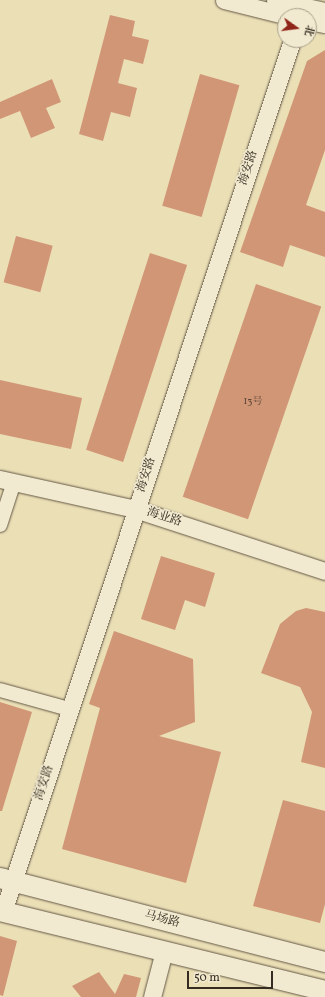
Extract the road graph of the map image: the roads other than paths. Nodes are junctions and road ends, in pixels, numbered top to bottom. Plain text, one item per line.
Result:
1 (224, 0) edge
2 (275, 0) edge
3 (296, 8) edge
4 (277, 13) edge
5 (289, 48) edge
6 (7, 481) edge
7 (135, 509) junction
8 (0, 525) edge
9 (325, 571) edge
10 (0, 690) edge
11 (69, 708) junction
12 (6, 880) edge
13 (2, 911) edge
14 (164, 951) junction
15 (325, 962) edge
16 (325, 991) edge
17 (152, 997) edge

1 - 4 street
2 - 3 street
5 - 7 street, 海安路
6 - 7 street, 海业路
6 - 8 street
7 - 9 street, 海业路
7 - 11 street, 海安路
10 - 11 street
11 - 12 street, 海安路
12 - 13 street, 海安路
12 - 15 main road, 马场路
13 - 14 main road
14 - 16 main road
14 - 17 street

